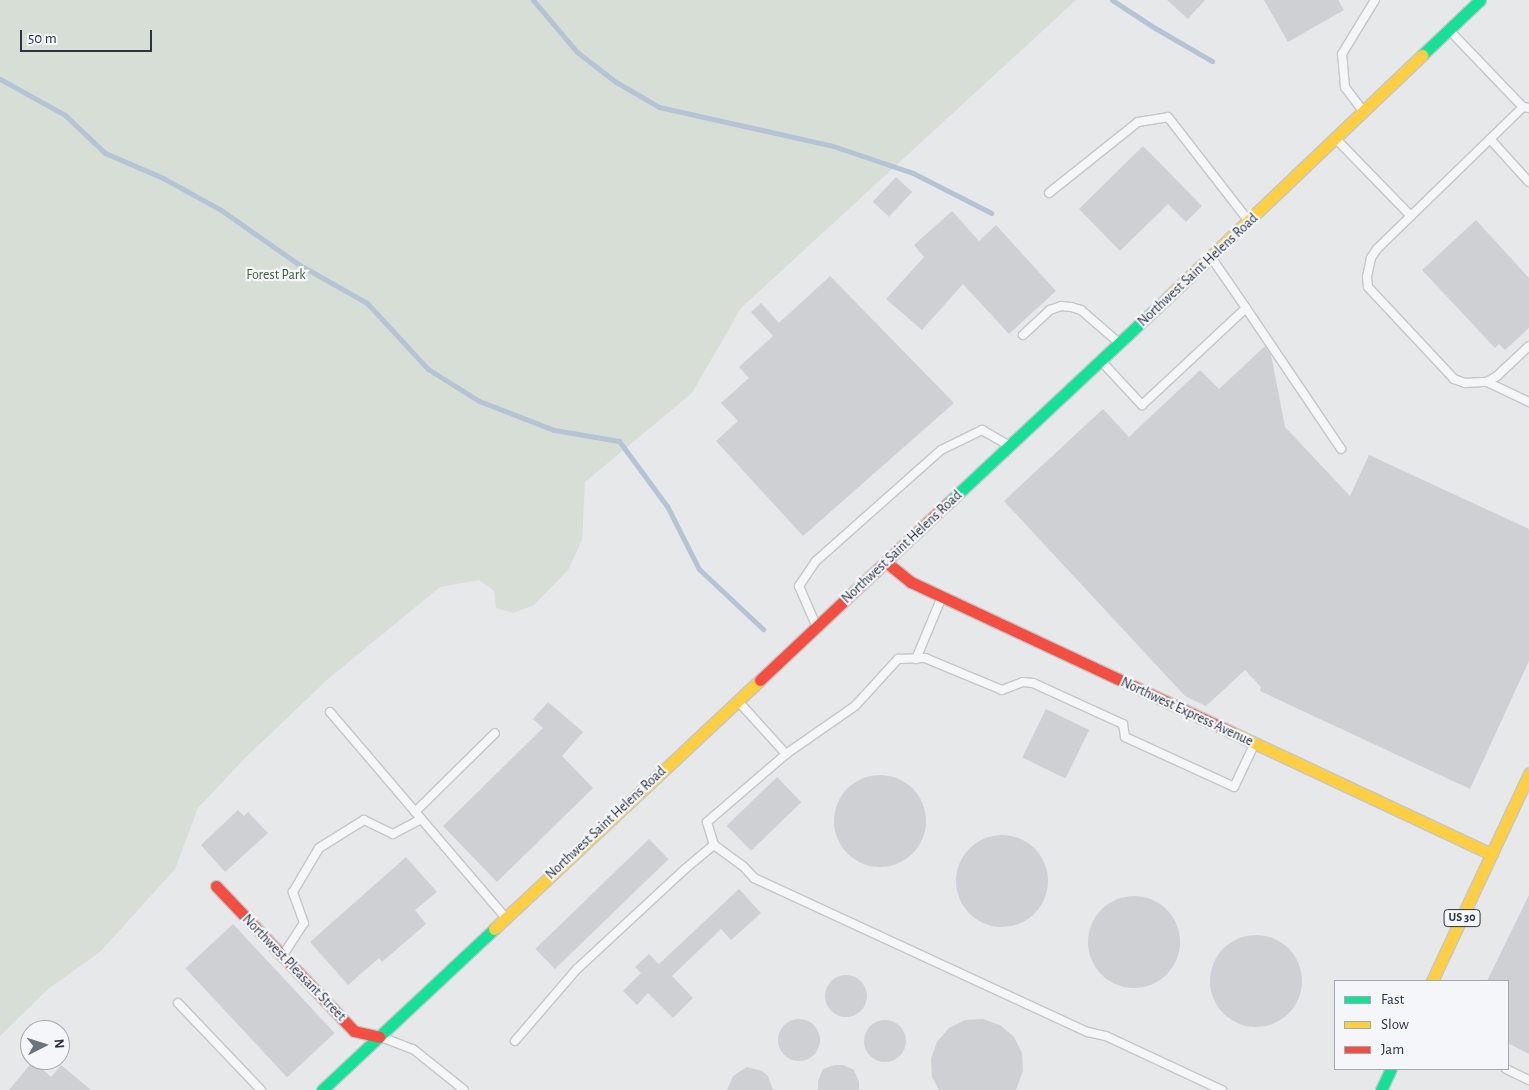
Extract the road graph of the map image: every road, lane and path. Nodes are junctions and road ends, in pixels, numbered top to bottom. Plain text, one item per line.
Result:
1 (1375, 0) edge
2 (1480, 0) edge
3 (1449, 30) junction
4 (1526, 107) edge
5 (1364, 112) junction
6 (1336, 139) junction
7 (1490, 139) junction
8 (1529, 182) edge
9 (1049, 193) dead end
10 (1411, 216) junction
11 (1249, 221) junction
12 (1210, 257) junction
13 (1246, 308) junction
14 (1023, 335) dead end
15 (1119, 343) junction
16 (1529, 346) edge
17 (1100, 361) junction
18 (1487, 382) junction
19 (1529, 402) edge
20 (1010, 446) junction
21 (1341, 449) dead end
22 (886, 562) junction
23 (942, 597) junction
24 (817, 627) junction
25 (916, 659) junction
26 (738, 701) junction
27 (330, 712) dead end
28 (495, 733) dead end
29 (1254, 743) junction
30 (786, 754) junction
31 (1529, 774) edge
32 (1524, 796) edge
33 (415, 812) junction
34 (421, 818) junction
35 (714, 845) junction
36 (1492, 854) junction
37 (216, 886) dead end
38 (506, 918) junction
39 (283, 956) junction
40 (1432, 980) edge
41 (178, 1003) dead end
42 (379, 1036) junction
43 (515, 1041) dead end
44 (1391, 1070) edge
45 (1508, 1070) edge
46 (1529, 1080) edge
47 (261, 1090) edge
48 (322, 1090) edge
49 (464, 1090) edge
50 (1222, 1090) edge
51 (1381, 1090) edge

1 - 5 lane
2 - 3 main road, Northwest Saint Helens Road
3 - 4 lane
3 - 5 main road, Northwest Saint Helens Road
4 - 7 lane
5 - 6 main road, Northwest Saint Helens Road
6 - 10 lane
6 - 11 main road, Northwest Saint Helens Road
7 - 8 lane
7 - 10 lane
9 - 11 lane
10 - 18 lane
11 - 12 main road, Northwest Saint Helens Road
12 - 13 lane
12 - 15 main road, Northwest Saint Helens Road
13 - 17 lane
13 - 21 lane
14 - 15 lane
15 - 17 main road, Northwest Saint Helens Road
16 - 18 lane
17 - 20 main road, Northwest Saint Helens Road
18 - 19 lane
20 - 22 main road, Northwest Saint Helens Road
20 - 24 lane
22 - 23 main road, Northwest Express Avenue
22 - 24 main road, Northwest Saint Helens Road
23 - 25 lane
23 - 29 main road, Northwest Express Avenue
24 - 26 main road, Northwest Saint Helens Road
25 - 29 lane
25 - 30 lane
26 - 30 lane
26 - 38 main road, Northwest Saint Helens Road
27 - 33 lane
28 - 33 lane
29 - 36 main road, Northwest Express Avenue
30 - 35 lane
31 - 32 main road, US 30
32 - 36 main road, US 30
33 - 34 lane
34 - 38 lane
34 - 39 lane
35 - 43 lane
35 - 50 lane
36 - 40 main road, US 30
37 - 39 main road, Northwest Pleasant Street
38 - 42 main road, Northwest Saint Helens Road
39 - 42 main road, Northwest Pleasant Street
41 - 47 lane
42 - 48 main road, Northwest Saint Helens Road
42 - 49 lane
44 - 51 main road
45 - 46 lane

